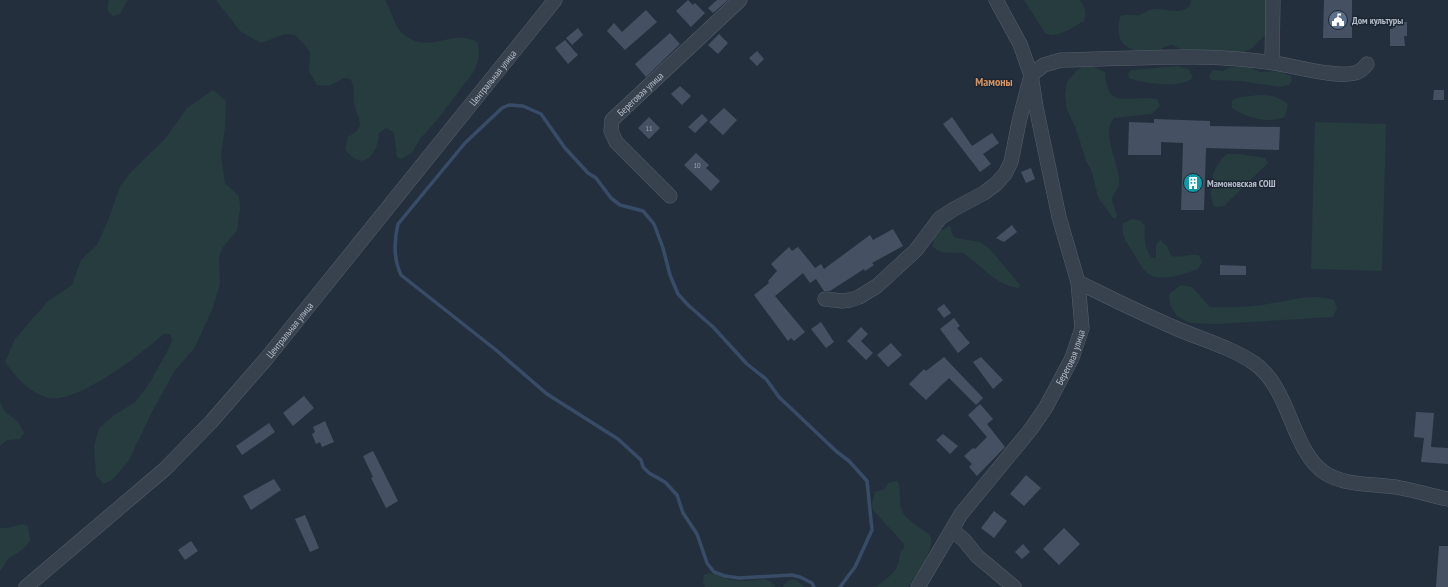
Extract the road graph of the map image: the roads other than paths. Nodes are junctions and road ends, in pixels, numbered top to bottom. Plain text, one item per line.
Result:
1 (555, 0) edge
2 (740, 0) edge
3 (996, 0) edge
4 (1273, 0) edge
5 (1272, 62) junction
6 (1367, 64) dead end
7 (1031, 75) junction
8 (670, 196) dead end
9 (1078, 282) junction
10 (825, 299) dead end
11 (1448, 500) edge
12 (952, 530) junction
13 (26, 587) edge
14 (918, 587) edge
15 (1014, 587) edge

1 - 13 street, Центральная улица
2 - 8 street, Береговая улица
3 - 7 street, Береговая улица
4 - 5 street
5 - 6 street
5 - 7 street
7 - 9 street, Береговая улица
7 - 10 street
9 - 11 street
9 - 12 street, Береговая улица
12 - 14 street, Береговая улица
12 - 15 street

